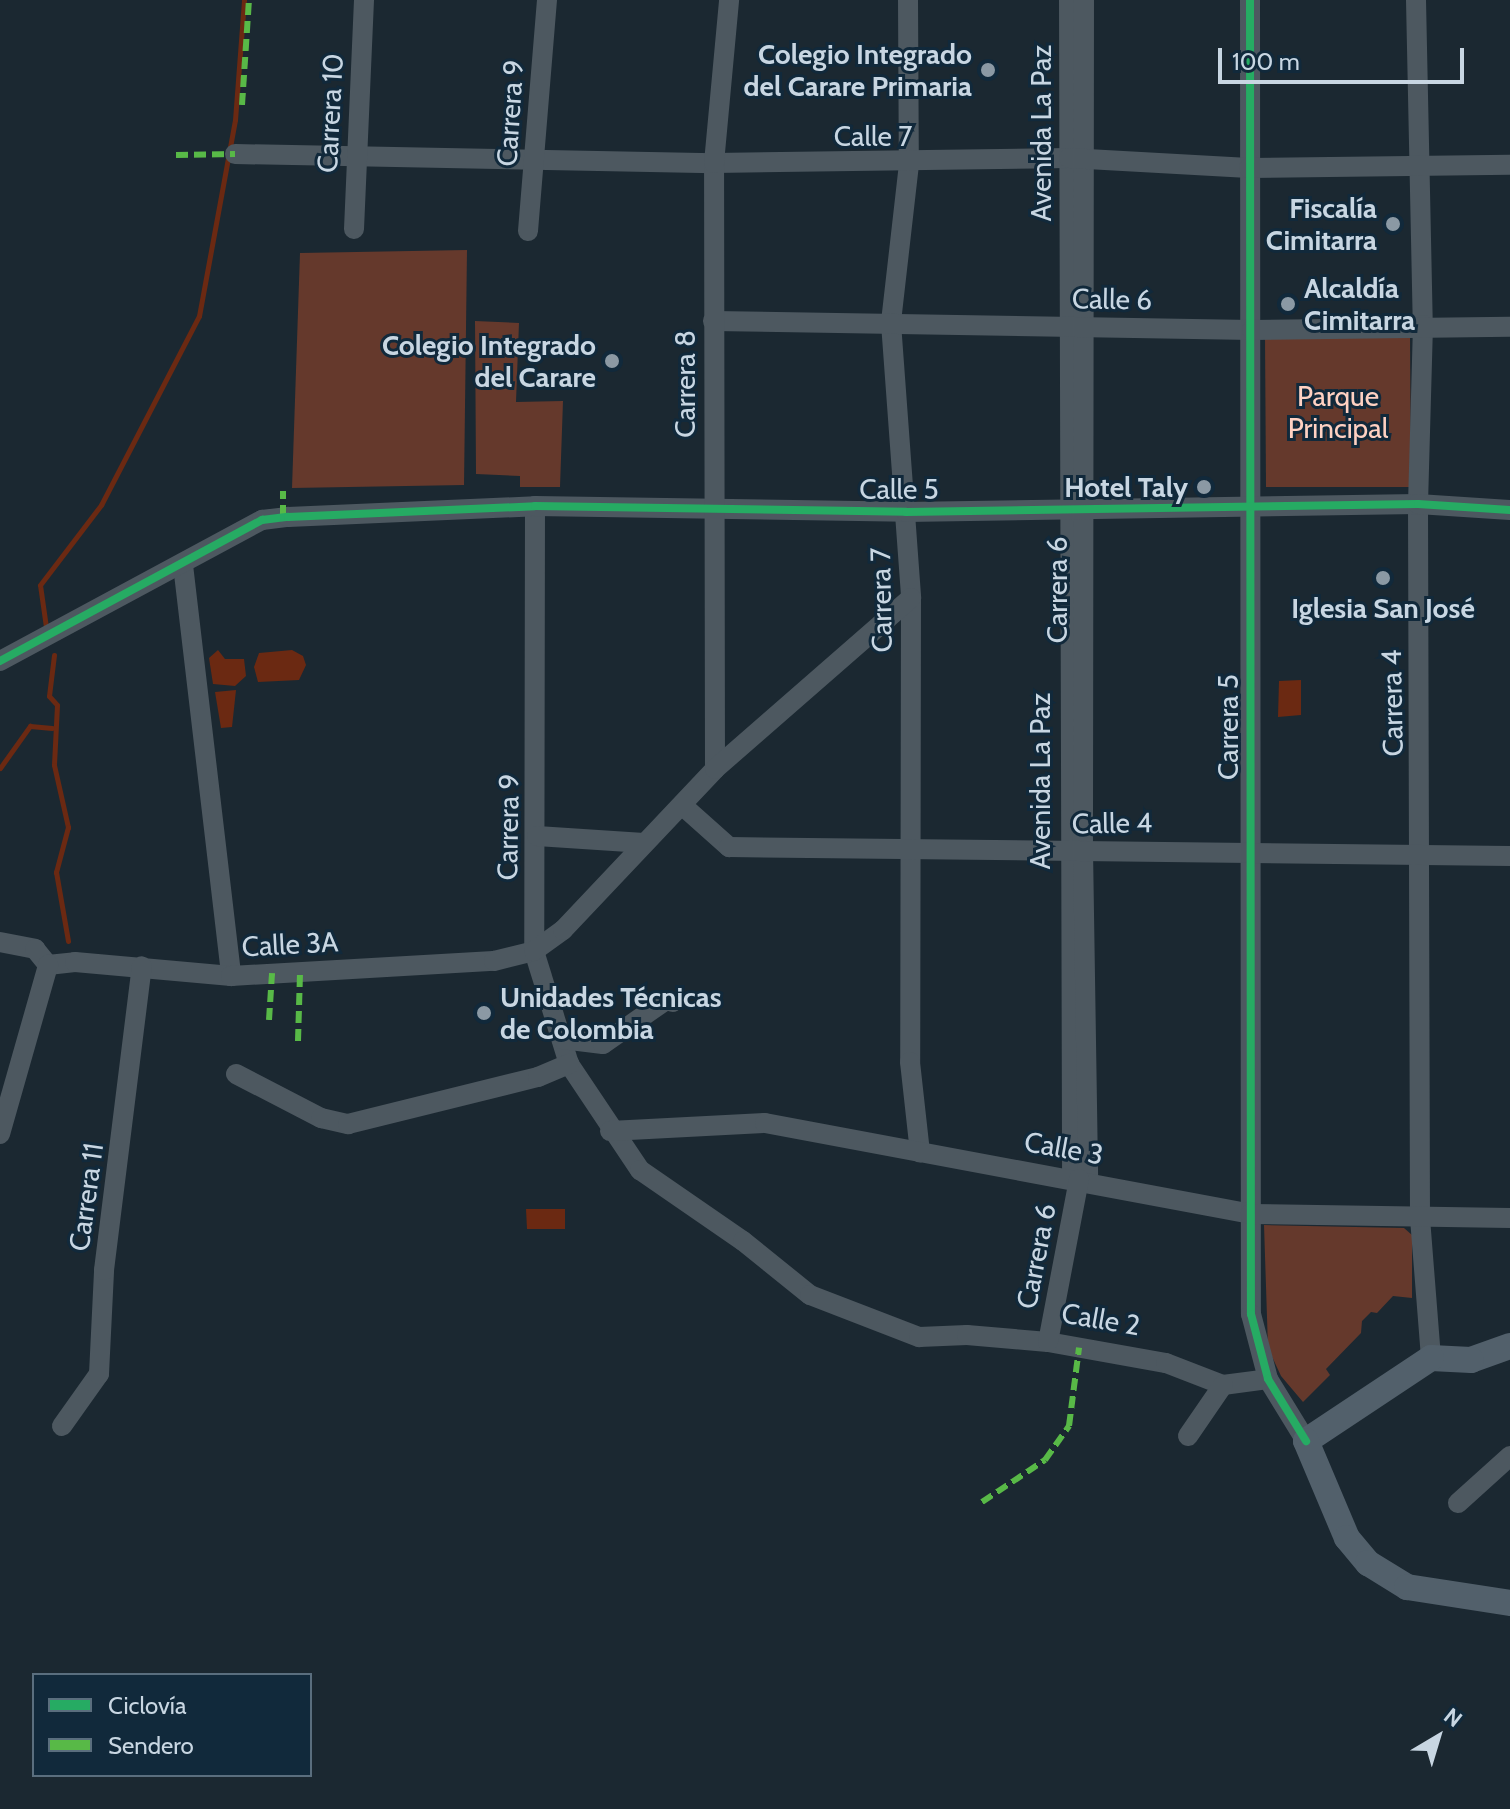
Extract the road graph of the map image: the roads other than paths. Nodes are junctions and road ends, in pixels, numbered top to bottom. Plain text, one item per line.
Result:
1 (364, 0) edge
2 (547, 0) edge
3 (729, 0) edge
4 (908, 0) edge
5 (1069, 0) edge
6 (1084, 0) edge
7 (1250, 0) edge
8 (1416, 0) edge
9 (235, 154) dead end
10 (1077, 158) junction
11 (356, 160) junction
12 (535, 162) junction
13 (714, 163) junction
14 (1422, 163) junction
15 (909, 164) junction
16 (1510, 165) edge
17 (1249, 168) junction
18 (354, 229) dead end
19 (528, 231) dead end
20 (713, 321) junction
21 (891, 323) junction
22 (1423, 325) junction
23 (1077, 326) junction
24 (1510, 327) edge
25 (1252, 330) junction
26 (1418, 504) junction
27 (535, 506) junction
28 (712, 508) junction
29 (1077, 508) junction
30 (1248, 510) junction
31 (1510, 510) edge
32 (906, 512) junction
33 (183, 565) junction
34 (911, 598) junction
35 (0, 661) edge
36 (715, 769) junction
37 (683, 806) junction
38 (537, 836) junction
39 (644, 843) junction
40 (909, 849) junction
41 (1075, 851) junction
42 (1251, 851) junction
43 (1510, 856) edge
44 (1422, 857) junction
45 (0, 942) edge
46 (534, 951) junction
47 (48, 965) junction
48 (142, 966) junction
49 (231, 976) junction
50 (673, 1002) dead end
51 (562, 1039) junction
52 (569, 1064) junction
53 (236, 1074) dead end
54 (610, 1131) junction
55 (0, 1134) edge
56 (920, 1152) junction
57 (1080, 1179) junction
58 (1250, 1214) junction
59 (1420, 1218) junction
60 (1510, 1218) edge
61 (919, 1337) joint
62 (1048, 1342) junction
63 (1510, 1346) edge
64 (1431, 1358) junction
65 (1268, 1379) junction
66 (1223, 1385) junction
67 (62, 1426) dead end
68 (1188, 1436) dead end
69 (1306, 1441) junction
70 (1510, 1456) edge
71 (1458, 1503) dead end
72 (1510, 1603) edge

1 - 11 street, Carrera 10
2 - 12 street, Carrera 9
3 - 13 street, Carrera 8
4 - 15 street, Carrera 7
5 - 10 street, Avenida La Paz
6 - 10 street, Carrera 6
7 - 17 street, Carrera 5
8 - 14 street, Carrera 4
9 - 11 street, Calle 7
10 - 15 street, Calle 7
10 - 17 street, Calle 7
10 - 23 street, Carrera 6
11 - 12 street, Calle 7
11 - 18 street, Carrera 10
12 - 13 street, Calle 7
12 - 19 street, Carrera 9
13 - 15 street, Calle 7
13 - 20 street, Carrera 8
14 - 16 street, Calle 7
14 - 17 street, Calle 7
14 - 22 street, Carrera 4
15 - 21 street, Carrera 7
17 - 25 street, Carrera 5
20 - 21 street, Calle 6
20 - 28 street, Carrera 8
21 - 23 street, Calle 6
21 - 32 street, Carrera 7
22 - 24 street, Calle 6
22 - 25 street, Calle 6
22 - 26 street, Carrera 4
23 - 25 street, Calle 6
23 - 29 street, Carrera 6
25 - 30 street, Carrera 5
26 - 30 street, Calle 5
26 - 31 street, Calle 5
26 - 44 street, Carrera 4
27 - 28 street, Calle 5
27 - 33 street, Calle 5
27 - 38 street, Carrera 9
28 - 32 street, Calle 5
28 - 36 street, Carrera 8
29 - 30 street, Calle 5
29 - 32 street, Calle 5
29 - 41 street, Carrera 6
30 - 42 street, Carrera 5
32 - 34 street, Carrera 7
33 - 35 street, Calle 5
33 - 49 street
34 - 36 street
34 - 40 street, Carrera 7
36 - 37 street
37 - 39 street
37 - 40 street, Calle 4
38 - 39 street
38 - 46 street, Carrera 9
39 - 46 street
40 - 41 street, Calle 4
40 - 56 street, Carrera 7
41 - 42 street, Calle 4
41 - 57 street, Carrera 6
42 - 44 street, Calle 4
42 - 58 street, Carrera 5
43 - 44 street, Calle 4
44 - 59 street, Carrera 4
45 - 47 street
46 - 49 street, Calle 3A
46 - 51 street, Carrera 9
47 - 48 street, Calle 3A
47 - 55 street
48 - 49 street, Calle 3A
48 - 67 street, Carrera 11
50 - 51 street
51 - 52 street, Carrera 9
52 - 53 street
52 - 54 street, Carrera 9
54 - 56 street, Calle 3
54 - 61 street, Carrera 9
56 - 57 street, Calle 3
57 - 58 street, Calle 3
57 - 62 street, Carrera 6
58 - 59 street, Calle 3
58 - 65 street, Carrera 5
59 - 60 street, Calle 3
59 - 64 street, Carrera 4
61 - 62 street, Calle 2
62 - 66 street, Calle 2
63 - 64 main road
64 - 69 main road
65 - 66 street, Calle 2
65 - 69 street, Carrera 5
66 - 68 street
69 - 72 main road
70 - 71 street

